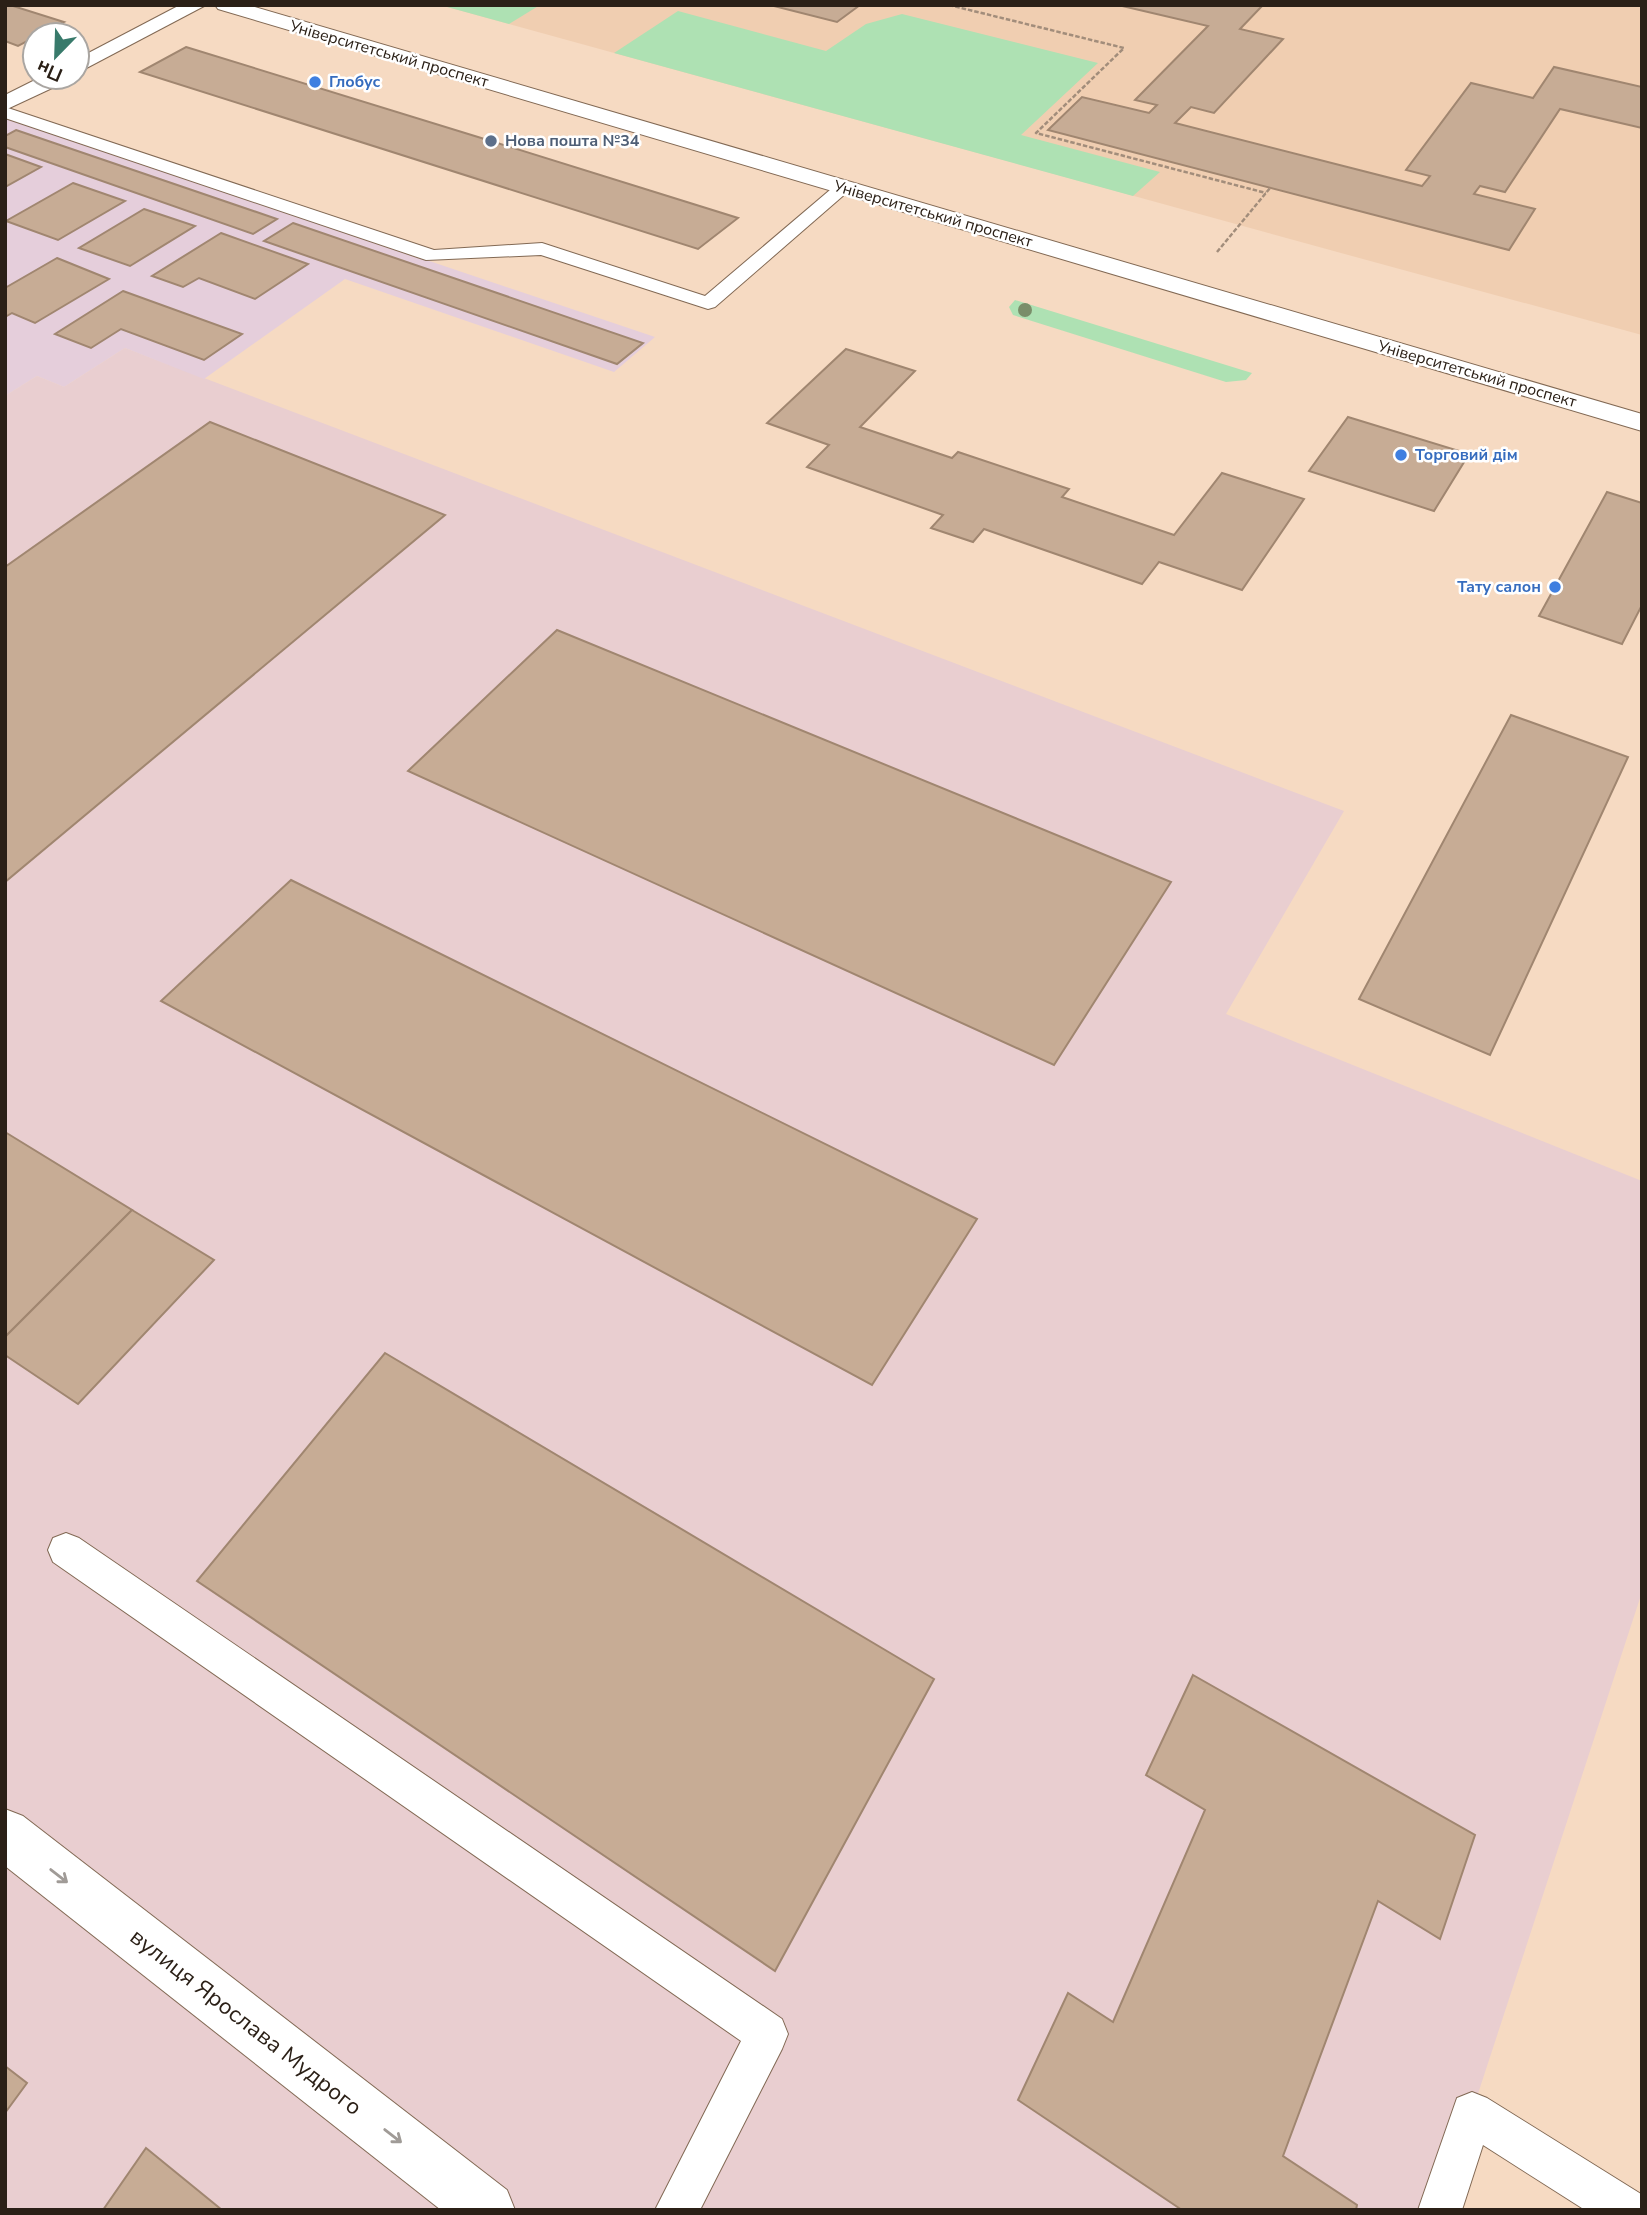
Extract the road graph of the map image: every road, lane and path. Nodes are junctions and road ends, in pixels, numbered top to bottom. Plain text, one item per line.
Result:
1 (196, 5) edge
2 (225, 5) edge
3 (949, 5) edge
4 (251, 8) edge
5 (91, 60) edge
6 (31, 91) edge
7 (7, 104) edge
8 (843, 188) junction
9 (1270, 188) dead end
10 (1266, 192) junction
11 (1217, 252) dead end
12 (1642, 423) edge
13 (66, 1550) dead end
14 (5, 1834) edge
15 (487, 2210) edge
16 (677, 2210) edge
17 (1440, 2210) edge
18 (1625, 2210) edge

1 - 5 main road
2 - 4 main road, Університетський проспект
3 - 10 path
4 - 8 main road, Університетський проспект
6 - 7 main road
7 - 8 lane
8 - 12 main road, Університетський проспект
9 - 10 path
10 - 11 path
13 - 16 lane
14 -> 15 main road, вулиця Ярослава Мудрого
17 - 18 lane

